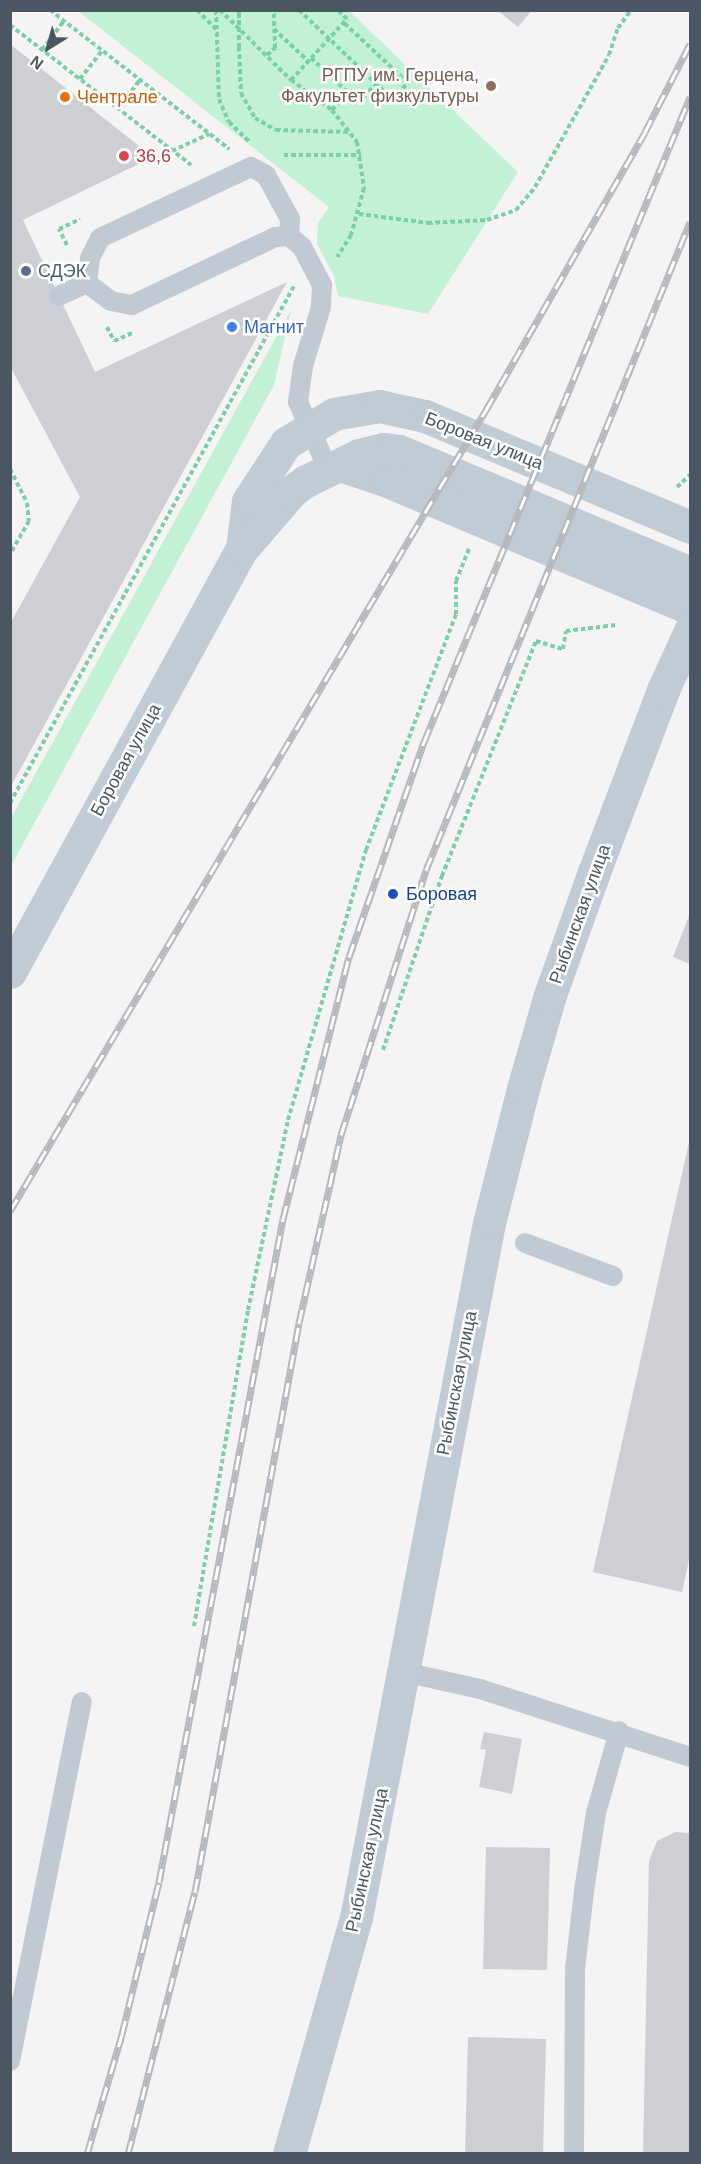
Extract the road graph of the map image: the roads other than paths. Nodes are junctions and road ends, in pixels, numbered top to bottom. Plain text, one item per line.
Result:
1 (289, 236) junction
2 (87, 283) junction
3 (59, 296) dead end
4 (308, 427) junction
5 (334, 467) junction
6 (690, 527) edge
7 (242, 549) junction
8 (690, 573) edge
9 (690, 608) edge
10 (690, 631) edge
11 (10, 972) edge
12 (525, 1243) dead end
13 (613, 1276) dead end
14 (404, 1672) junction
15 (82, 1702) dead end
16 (619, 1731) junction
17 (690, 1757) edge
18 (10, 2061) edge
19 (290, 2154) edge
20 (574, 2154) edge

1 - 2 lane
1 - 2 lane
1 - 4 lane
2 - 3 lane
4 - 5 lane
4 - 6 street, Боровая улица
4 - 7 street, Боровая улица
5 - 7 street, Боровая улица
5 - 8 street, Боровая улица
5 - 9 street
7 - 11 street, Боровая улица
10 - 14 street, Рыбинская улица
12 - 13 lane
14 - 16 lane
14 - 19 street, Рыбинская улица
15 - 18 lane
16 - 17 lane
16 - 20 lane

